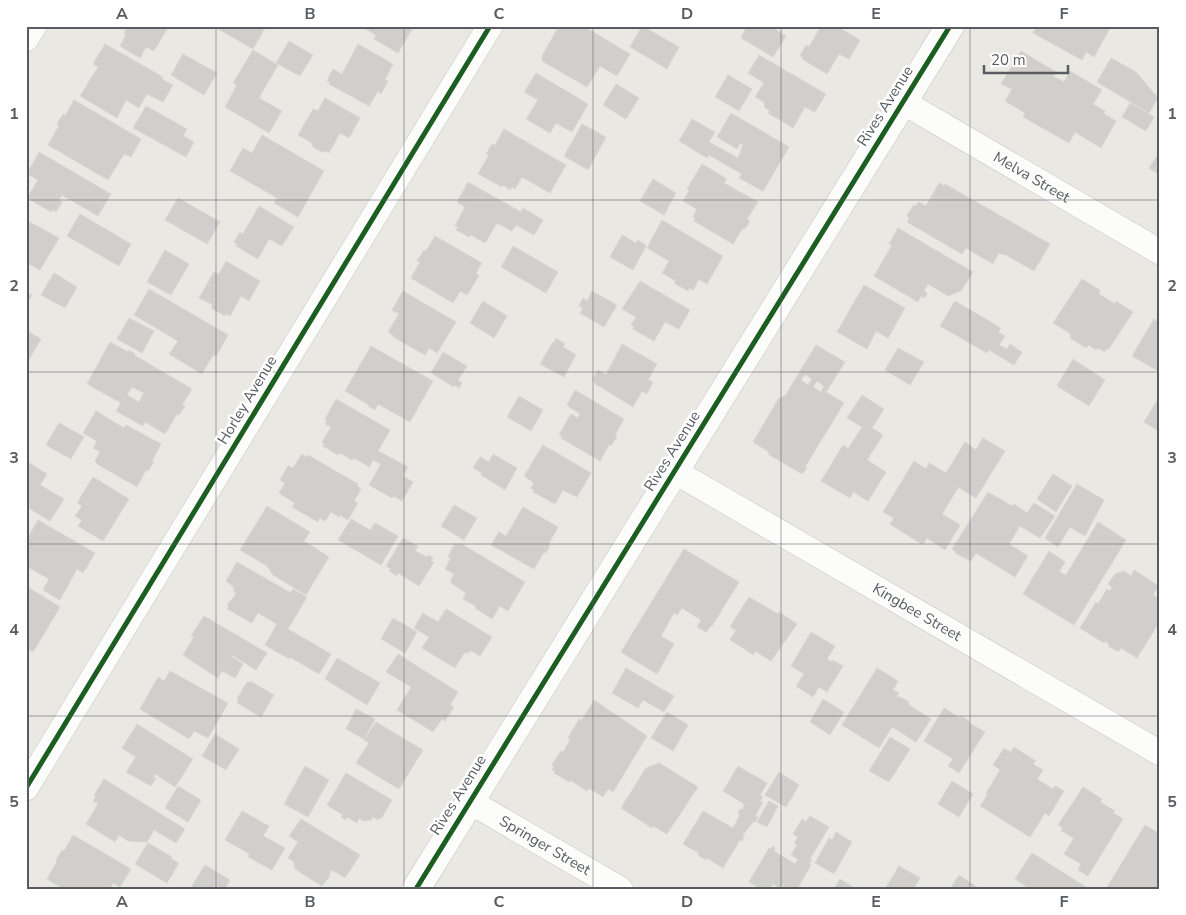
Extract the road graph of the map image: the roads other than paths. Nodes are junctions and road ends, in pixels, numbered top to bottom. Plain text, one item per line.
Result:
1 (34, 26) edge
2 (490, 26) edge
3 (950, 26) edge
4 (26, 39) edge
5 (902, 102) junction
6 (1160, 252) edge
7 (674, 471) junction
8 (1160, 753) edge
9 (26, 788) edge
10 (469, 801) junction
11 (416, 889) edge
12 (620, 889) edge

1 - 4 street
2 - 9 street, Horley Avenue
3 - 5 street, Rives Avenue
5 - 6 street, Melva Street
5 - 7 street, Rives Avenue
7 - 8 street, Kingbee Street
7 - 10 street, Rives Avenue
10 - 11 street, Rives Avenue
10 - 12 street, Springer Street

